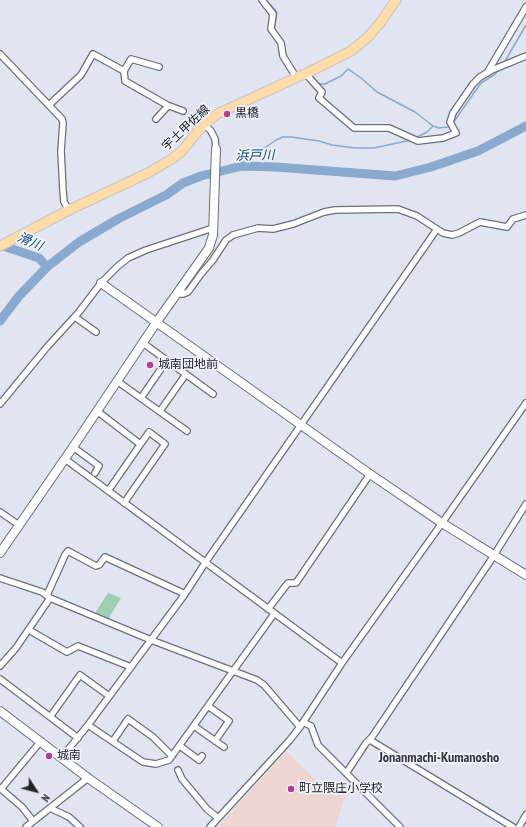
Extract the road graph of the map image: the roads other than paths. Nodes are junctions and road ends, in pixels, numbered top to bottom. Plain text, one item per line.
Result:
1 (262, 0) edge
2 (396, 0) edge
3 (526, 7) edge
4 (0, 54) edge
5 (526, 56) edge
6 (159, 68) dead end
7 (124, 72) junction
8 (305, 73) junction
9 (486, 73) junction
10 (296, 77) junction
11 (49, 104) junction
12 (168, 106) junction
13 (183, 111) dead end
14 (156, 119) dead end
15 (204, 124) junction
16 (216, 149) joint
17 (69, 210) junction
18 (526, 215) edge
19 (213, 226) junction
20 (437, 229) junction
21 (3, 244) edge
22 (101, 283) junction
23 (178, 294) junction
24 (75, 317) junction
25 (156, 323) junction
26 (96, 332) dead end
27 (143, 343) junction
28 (167, 360) junction
29 (186, 374) junction
30 (117, 381) junction
31 (214, 394) dead end
32 (141, 398) junction
33 (526, 402) edge
34 (0, 404) edge
35 (97, 411) junction
36 (160, 411) junction
37 (301, 424) junction
38 (187, 431) dead end
39 (140, 444) junction
40 (73, 447) junction
41 (65, 459) junction
42 (95, 473) dead end
43 (370, 474) junction
44 (108, 491) junction
45 (124, 503) junction
46 (526, 504) edge
47 (0, 512) edge
48 (442, 524) junction
49 (19, 526) junction
50 (0, 552) edge
51 (494, 555) junction
52 (205, 563) junction
53 (526, 574) edge
54 (0, 578) edge
55 (185, 594) junction
56 (48, 597) junction
57 (268, 609) junction
58 (274, 614) junction
59 (28, 630) junction
60 (151, 640) junction
61 (342, 663) junction
62 (0, 666) edge
63 (130, 667) junction
64 (233, 671) junction
65 (0, 679) edge
66 (109, 696) junction
67 (208, 706) junction
68 (0, 712) edge
69 (50, 716) junction
70 (301, 724) junction
71 (88, 725) junction
72 (194, 726) junction
73 (78, 738) junction
74 (370, 740) junction
75 (41, 741) junction
76 (113, 741) junction
77 (215, 741) junction
78 (180, 746) junction
79 (224, 747) dead end
80 (172, 756) junction
81 (202, 756) dead end
82 (62, 757) junction
83 (178, 770) dead end
84 (347, 772) junction
85 (88, 778) junction
86 (0, 789) edge
87 (50, 808) junction
88 (526, 815) edge
89 (218, 818) junction
90 (33, 821) junction
91 (26, 827) edge
92 (80, 827) edge
93 (158, 827) edge
94 (210, 827) edge
95 (400, 827) edge
96 (513, 827) edge
97 (519, 827) edge

1 - 10 street
2 - 8 main road, 宇土甲佐線
3 - 9 street
4 - 11 street
5 - 9 street
6 - 7 street
7 - 11 street
7 - 12 street
8 - 9 street
8 - 10 main road, 宇土甲佐線
10 - 15 main road, 宇土甲佐線
11 - 17 street
12 - 13 street
12 - 14 street
15 - 16 street
15 - 17 main road, 宇土甲佐線
16 - 19 street
17 - 21 main road, 宇土甲佐線
18 - 20 street
19 - 22 street
19 - 23 street
20 - 23 street
20 - 37 street
22 - 24 street
22 - 25 street
23 - 25 street
24 - 26 street
24 - 34 street
25 - 27 street
25 - 37 street
27 - 28 street
27 - 30 street
28 - 29 street
28 - 32 street
29 - 31 street
29 - 36 street
30 - 32 street
30 - 35 street
32 - 36 street
33 - 48 street
35 - 39 street
35 - 40 street
36 - 38 street
37 - 43 street
37 - 52 street
39 - 44 street
39 - 45 street
40 - 41 street
40 - 42 street
41 - 44 street
41 - 49 street
43 - 48 street
43 - 57 street
44 - 45 street
45 - 52 street
46 - 51 street
47 - 49 street
48 - 51 street
48 - 61 street
49 - 50 street
51 - 53 street
51 - 74 street
52 - 55 street
52 - 57 street
54 - 56 street
55 - 56 street
55 - 60 street
56 - 59 street
56 - 60 street
57 - 58 street
58 - 61 street
58 - 64 street
59 - 62 street
59 - 63 street
60 - 63 street
60 - 64 street
61 - 70 street
63 - 66 street
64 - 67 street
64 - 70 street
65 - 69 street
66 - 69 street
66 - 71 street
67 - 72 street
67 - 77 street
68 - 75 street
69 - 73 street
70 - 84 street
70 - 89 street
71 - 73 street
71 - 76 street
72 - 77 street
72 - 78 street
73 - 82 street
74 - 84 street
74 - 96 street
75 - 82 street
75 - 86 street
76 - 80 street
76 - 80 street
77 - 79 street
78 - 80 street
78 - 81 street
82 - 85 street
83 - 89 street
84 - 95 street
85 - 87 street
85 - 93 street
86 - 90 street
87 - 90 street
87 - 92 street
88 - 97 street
89 - 94 street
90 - 91 street

